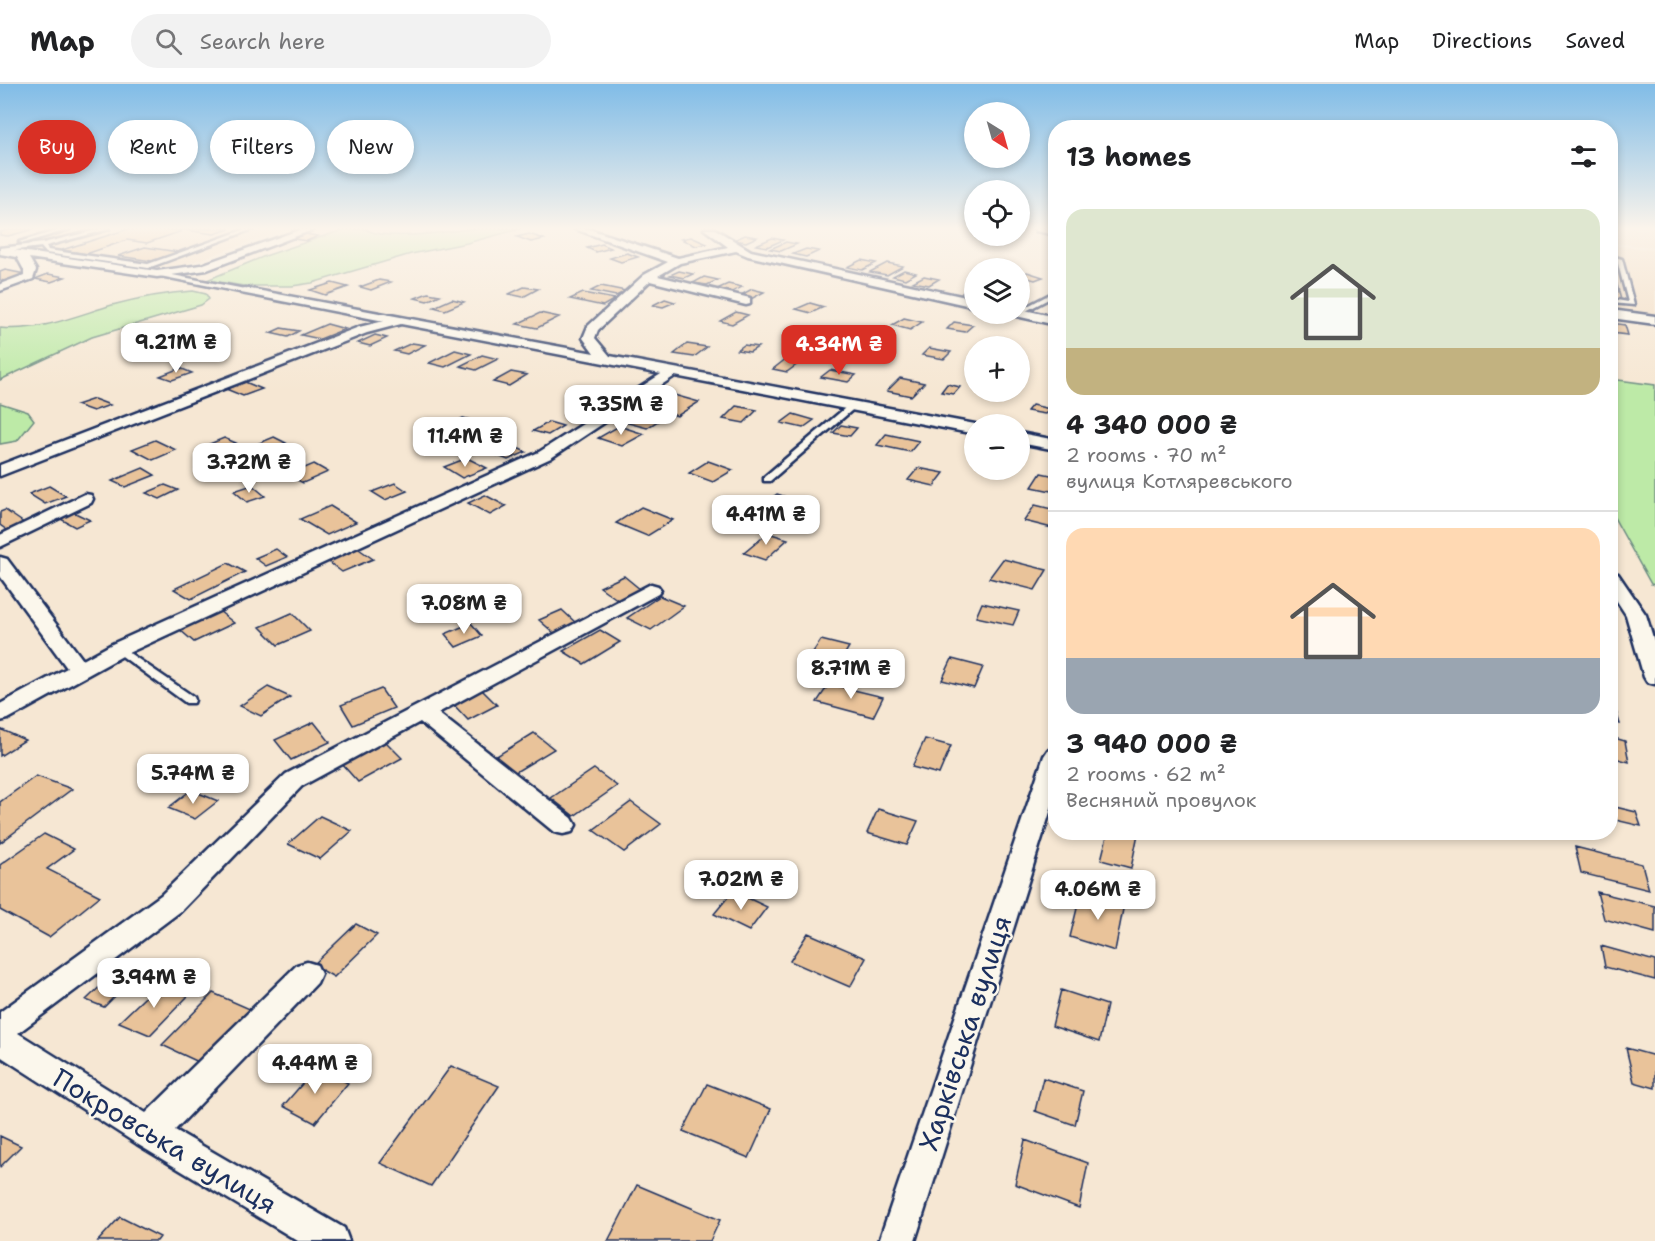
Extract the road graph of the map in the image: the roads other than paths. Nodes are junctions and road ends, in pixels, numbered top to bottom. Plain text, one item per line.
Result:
1 (15, 283) edge
2 (204, 283) edge
3 (643, 283) edge
4 (669, 283) edge
5 (884, 283) edge
6 (1626, 283) edge
7 (0, 288) edge
8 (245, 291) joint
9 (1048, 297) edge
10 (746, 301) dead end
11 (964, 301) edge
12 (1618, 302) edge
13 (1030, 307) edge
14 (1030, 315) edge
15 (1618, 315) edge
16 (1048, 319) edge
17 (405, 320) junction
18 (1655, 320) edge
19 (606, 360) junction
20 (671, 372) junction
21 (854, 405) junction
22 (964, 427) edge
23 (1030, 440) edge
24 (1048, 443) edge
25 (0, 471) edge
26 (767, 479) dead end
27 (85, 499) dead end
28 (0, 542) edge
29 (0, 563) edge
30 (1618, 586) edge
31 (651, 590) dead end
32 (1646, 617) edge
33 (118, 649) junction
34 (79, 669) junction
35 (1655, 677) edge
36 (190, 700) dead end
37 (422, 712) junction
38 (0, 714) edge
39 (1048, 780) edge
40 (563, 825) dead end
41 (307, 974) dead end
42 (0, 1029) edge
43 (0, 1039) edge
44 (149, 1133) junction
45 (331, 1241) edge
46 (897, 1241) edge

1 - 7 street
2 - 8 lane
3 - 19 street
4 - 10 street
5 - 11 street
6 - 12 lane
8 - 17 street
9 - 13 lane
14 - 16 street
15 - 18 street
17 - 19 street
17 - 25 street
19 - 20 street
20 - 21 street
20 - 33 street
21 - 22 street
21 - 26 lane
23 - 24 street
27 - 28 street
29 - 34 street
30 - 32 street
31 - 37 street
32 - 35 street
33 - 34 street
33 - 36 lane
34 - 38 street
37 - 40 street
37 - 42 street
39 - 46 street, Харківська вулиця
41 - 44 street
43 - 44 street, Покровська вулиця
44 - 45 street, Покровська вулиця

